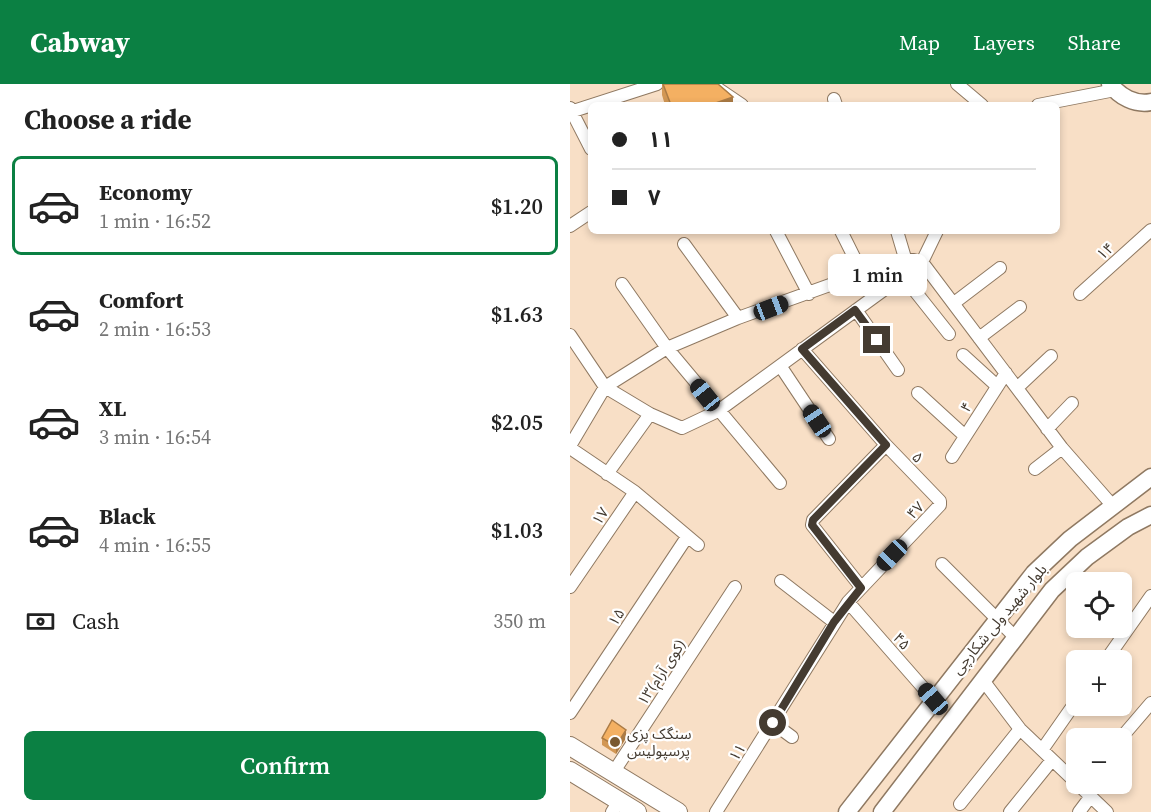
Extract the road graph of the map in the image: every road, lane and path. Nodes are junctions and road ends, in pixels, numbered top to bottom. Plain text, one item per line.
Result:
1 (657, 84) edge
2 (711, 84) edge
3 (957, 84) edge
4 (1111, 86) edge
5 (597, 102) edge
6 (738, 102) edge
7 (978, 102) edge
8 (1050, 102) edge
9 (1151, 102) edge
10 (588, 105) edge
11 (571, 110) edge
12 (588, 143) edge
13 (588, 214) edge
14 (570, 226) edge
15 (1151, 230) edge
16 (778, 234) edge
17 (842, 234) edge
18 (898, 234) edge
19 (936, 234) edge
20 (684, 244) dead end
21 (905, 258) junction
22 (922, 262) junction
23 (1000, 268) dead end
24 (862, 273) junction
25 (903, 276) junction
26 (622, 284) dead end
27 (809, 294) junction
28 (1080, 294) dead end
29 (954, 303) junction
30 (1020, 307) dead end
31 (855, 310) junction
32 (738, 318) junction
33 (570, 334) edge
34 (949, 334) dead end
35 (979, 338) junction
36 (667, 348) junction
37 (802, 349) junction
38 (963, 355) dead end
39 (1051, 356) dead end
40 (781, 367) junction
41 (898, 370) dead end
42 (1006, 373) junction
43 (998, 386) junction
44 (605, 387) junction
45 (1017, 388) junction
46 (918, 393) dead end
47 (1072, 403) dead end
48 (718, 411) junction
49 (650, 414) junction
50 (1047, 429) junction
51 (965, 436) junction
52 (829, 439) dead end
53 (886, 445) junction
54 (570, 447) edge
55 (1062, 448) junction
56 (952, 457) dead end
57 (1035, 469) dead end
58 (607, 474) junction
59 (1151, 477) edge
60 (780, 483) dead end
61 (635, 492) junction
62 (940, 505) joint
63 (1112, 505) junction
64 (1151, 515) edge
65 (687, 537) junction
66 (698, 545) dead end
67 (942, 564) dead end
68 (781, 581) dead end
69 (570, 587) edge
70 (735, 587) dead end
71 (861, 588) junction
72 (1151, 596) edge
73 (848, 602) junction
74 (997, 620) junction
75 (834, 622) junction
76 (1017, 639) junction
77 (1113, 650) edge
78 (982, 679) junction
79 (933, 699) junction
80 (1151, 703) edge
81 (570, 713) edge
82 (1066, 716) edge
83 (773, 723) junction
84 (1130, 728) edge
85 (1020, 729) junction
86 (792, 736) dead end
87 (570, 746) edge
88 (1042, 750) junction
89 (1052, 760) junction
90 (570, 771) edge
91 (1066, 772) edge
92 (613, 773) junction
93 (1084, 794) edge
94 (1091, 794) edge
95 (960, 804) dead end
96 (615, 807) edge
97 (637, 812) edge
98 (678, 812) edge
99 (716, 812) edge
100 (847, 812) edge
101 (882, 812) edge
102 (1010, 812) edge
103 (1079, 812) edge
104 (1107, 812) edge

1 - 5 street
2 - 6 street
3 - 7 street
4 - 8 street
4 - 9 main road
10 - 11 street
11 - 12 street
13 - 14 street
15 - 28 street, ۱۴
16 - 27 street
17 - 24 street
18 - 21 street
19 - 22 street
20 - 32 street
21 - 22 street
21 - 24 street
22 - 25 street
22 - 29 street
23 - 29 street
24 - 27 street
25 - 31 street
25 - 34 street
26 - 36 street
27 - 32 street
29 - 35 street
30 - 35 street
31 - 37 street
31 - 41 street
32 - 36 street
33 - 44 street
35 - 42 street
36 - 44 street
36 - 48 street
37 - 40 street
37 - 53 street, ۵
38 - 43 street
39 - 45 street
40 - 48 street
40 - 52 street
42 - 43 street, ۴
42 - 45 street
43 - 51 street, ۴
44 - 49 street
44 - 54 street
45 - 50 street
46 - 51 street
47 - 50 street
48 - 49 street
48 - 60 street
49 - 58 street
50 - 55 street
51 - 56 street, ۴
53 - 62 street, ۵
53 - 71 street
54 - 58 street
55 - 57 street
55 - 63 street
58 - 61 street
59 - 63 main road, بلوار شهید ولی شکارچی
61 - 65 street
61 - 69 street, ۱۷
62 - 71 street, ۴۷
63 - 74 main road, بلوار شهید ولی شکارچی
64 - 76 main road
65 - 66 street
65 - 81 street, ۱۵
67 - 74 street
68 - 75 street
70 - 92 street, ۱۳(کوی آرام)
71 - 73 street, ۱۱
72 - 77 street
73 - 75 street, ۱۱
73 - 79 street, ۴۵
74 - 76 street
74 - 79 main road, بلوار شهید ولی شکارچی
75 - 83 street, ۱۱
76 - 78 main road
78 - 85 street
78 - 101 main road
79 - 100 main road, بلوار شهید ولی شکارچی
80 - 84 street
82 - 88 street
83 - 86 street
83 - 99 street, ۱۱
85 - 88 street
85 - 95 street
87 - 92 main road
88 - 89 street
89 - 91 street
89 - 102 street
90 - 96 main road
92 - 98 main road
93 - 103 street
94 - 104 street
96 - 97 main road

